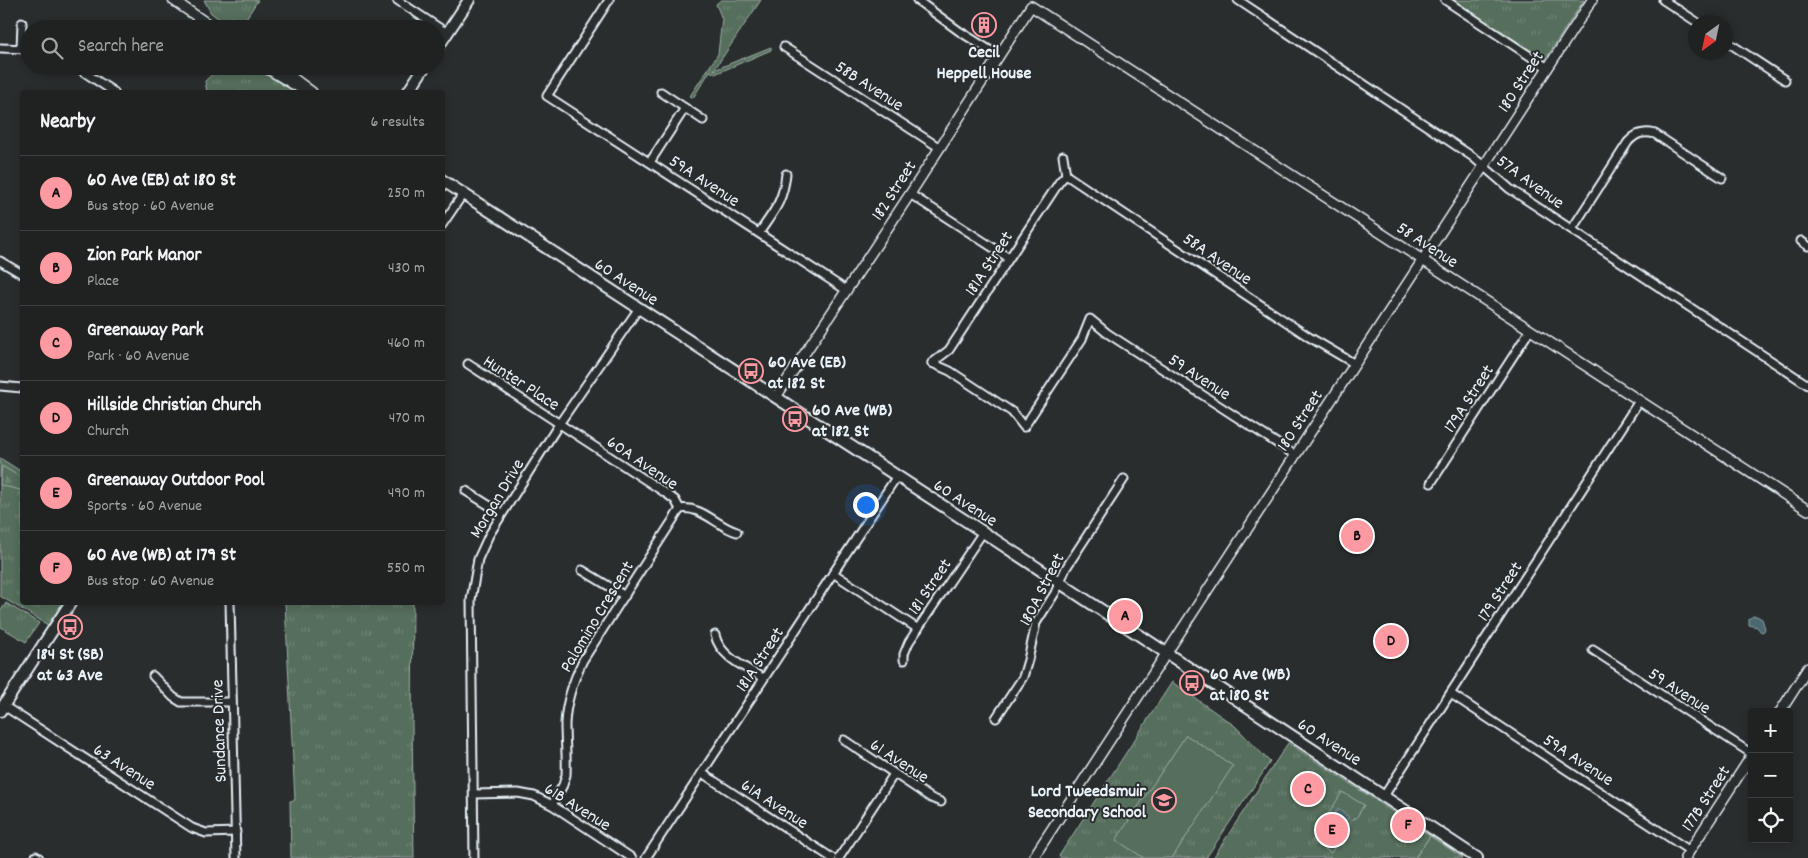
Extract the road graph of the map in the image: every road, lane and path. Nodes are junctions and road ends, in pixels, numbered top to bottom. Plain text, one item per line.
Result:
1 (173, 0) edge
2 (397, 0) edge
3 (469, 0) edge
4 (608, 0) edge
5 (917, 0) edge
6 (1238, 0) edge
7 (1445, 0) edge
8 (1592, 0) edge
9 (1663, 0) edge
10 (1033, 3) edge
11 (1688, 16) edge
12 (202, 20) edge
13 (427, 20) edge
14 (447, 33) joint
15 (445, 36) edge
16 (1733, 46) edge
17 (784, 47) dead end
18 (0, 48) edge
19 (20, 49) edge
20 (999, 56) junction
21 (1548, 68) junction
22 (88, 75) edge
23 (278, 75) edge
24 (289, 75) edge
25 (419, 75) edge
26 (1786, 80) dead end
27 (111, 90) edge
28 (303, 90) edge
29 (309, 90) edge
30 (409, 90) edge
31 (661, 92) dead end
32 (685, 108) junction
33 (703, 120) dead end
34 (940, 148) junction
35 (1063, 156) dead end
36 (650, 162) junction
37 (1484, 166) junction
38 (786, 174) dead end
39 (1066, 175) junction
40 (1722, 178) dead end
41 (445, 182) edge
42 (463, 194) junction
43 (910, 194) junction
44 (445, 221) edge
45 (1572, 228) junction
46 (759, 233) junction
47 (1801, 241) dead end
48 (1808, 246) edge
49 (1009, 258) junction
50 (1422, 260) junction
51 (0, 261) edge
52 (20, 273) edge
53 (846, 290) junction
54 (639, 308) junction
55 (1530, 330) junction
56 (468, 364) dead end
57 (1355, 364) junction
58 (1808, 385) edge
59 (0, 386) edge
60 (20, 388) edge
61 (776, 397) junction
62 (1639, 401) junction
63 (559, 424) junction
64 (1024, 427) joint
65 (1295, 455) junction
66 (897, 476) junction
67 (1124, 479) dead end
68 (1430, 483) dead end
69 (466, 491) dead end
70 (680, 509) junction
71 (1808, 510) edge
72 (502, 513) junction
73 (737, 532) dead end
74 (983, 532) junction
75 (582, 570) dead end
76 (833, 573) junction
77 (1060, 582) junction
78 (625, 596) junction
79 (69, 605) edge
80 (230, 605) edge
81 (918, 629) junction
82 (715, 635) dead end
83 (1593, 650) dead end
84 (1166, 653) junction
85 (904, 660) dead end
86 (1808, 668) edge
87 (153, 676) dead end
88 (763, 678) junction
89 (1451, 694) junction
90 (232, 702) junction
91 (2, 708) edge
92 (1783, 708) edge
93 (996, 718) dead end
94 (844, 740) dead end
95 (1750, 753) edge
96 (1748, 760) edge
97 (702, 773) junction
98 (894, 774) junction
99 (474, 794) junction
100 (1384, 796) junction
101 (941, 802) dead end
102 (552, 805) junction
103 (236, 832) junction
104 (1688, 854) edge
105 (1474, 856) edge
106 (236, 858) edge
107 (474, 858) edge
108 (632, 858) edge
109 (646, 858) edge
110 (832, 858) edge
111 (839, 858) edge
112 (1033, 858) edge
113 (1480, 858) edge

1 - 12 street
2 - 13 street
3 - 14 main road
4 - 36 street, 59A Avenue
5 - 20 street
6 - 37 street, 57A Avenue
7 - 21 street
8 - 21 street, 180 Street
9 - 11 street
10 - 20 street, 182 Street
10 - 50 street, 58 Avenue
14 - 15 main road
16 - 26 street
17 - 34 street, 58B Avenue
18 - 19 street
20 - 34 street, 182 Street
21 - 37 street, 180 Street
22 - 27 street
23 - 28 street
24 - 29 street
25 - 30 main road
31 - 32 street
32 - 33 street
32 - 36 street
34 - 43 street, 182 Street
35 - 39 street
36 - 46 street, 59A Avenue
37 - 45 street, 57A Avenue
37 - 50 street, 180 Street
38 - 46 street
39 - 49 street, 181A Street
39 - 57 street, 58A Avenue
40 - 45 street
41 - 42 main road, 60 Avenue
42 - 44 street
42 - 54 main road, 60 Avenue
43 - 49 street
43 - 53 street, 182 Street
45 - 58 street, 57A Avenue
46 - 53 street, 59A Avenue
47 - 48 street
49 - 64 street, 181A Street
50 - 55 street, 58 Avenue
50 - 57 street, 180 Street
51 - 52 street
53 - 61 street, 182 Street
54 - 61 main road, 60 Avenue
54 - 63 street, Morgan Drive
55 - 62 street, 58 Avenue
55 - 68 street, 179A Street
56 - 63 street, Hunter Place
57 - 65 street, 180 Street
59 - 60 street
61 - 66 main road, 60 Avenue
62 - 71 street, 58 Avenue
62 - 89 street, 179 Street
63 - 70 street, 60A Avenue
63 - 72 street, Morgan Drive
64 - 65 street, 59 Avenue
65 - 84 street, 180 Street
66 - 74 main road, 60 Avenue
66 - 76 street, 181A Street
67 - 77 street, 180A Street
69 - 72 street
70 - 73 street, 60A Avenue
70 - 78 street, Palomino Crescent
72 - 99 street, Morgan Drive
74 - 77 main road, 60 Avenue
74 - 81 street, 181 Street
75 - 78 street
76 - 81 street
76 - 88 street, 181A Street
77 - 84 main road, 60 Avenue
77 - 93 street, 180A Street
78 - 102 street, Palomino Crescent
79 - 91 main road
80 - 90 street, Sundance Drive
81 - 85 street, 181 Street
82 - 88 street
83 - 95 street, 59 Avenue
84 - 100 main road, 60 Avenue
84 - 112 street, 180 Street
86 - 92 street
87 - 90 street
88 - 97 street, 181A Street
89 - 100 street, 179 Street
89 - 104 street, 59A Avenue
90 - 103 street, Sundance Drive
91 - 103 street, 63 Avenue
94 - 98 street, 61 Avenue
96 - 104 street, 177B Street
97 - 109 street, 181A Street
97 - 110 street, 61A Avenue
98 - 101 street, 61 Avenue
98 - 111 street
99 - 102 street, 61B Avenue
99 - 107 street, Morgan Drive
100 - 105 main road, 60 Avenue
102 - 108 street, 61B Avenue
103 - 106 street, Sundance Drive
105 - 113 main road, 60 Avenue

